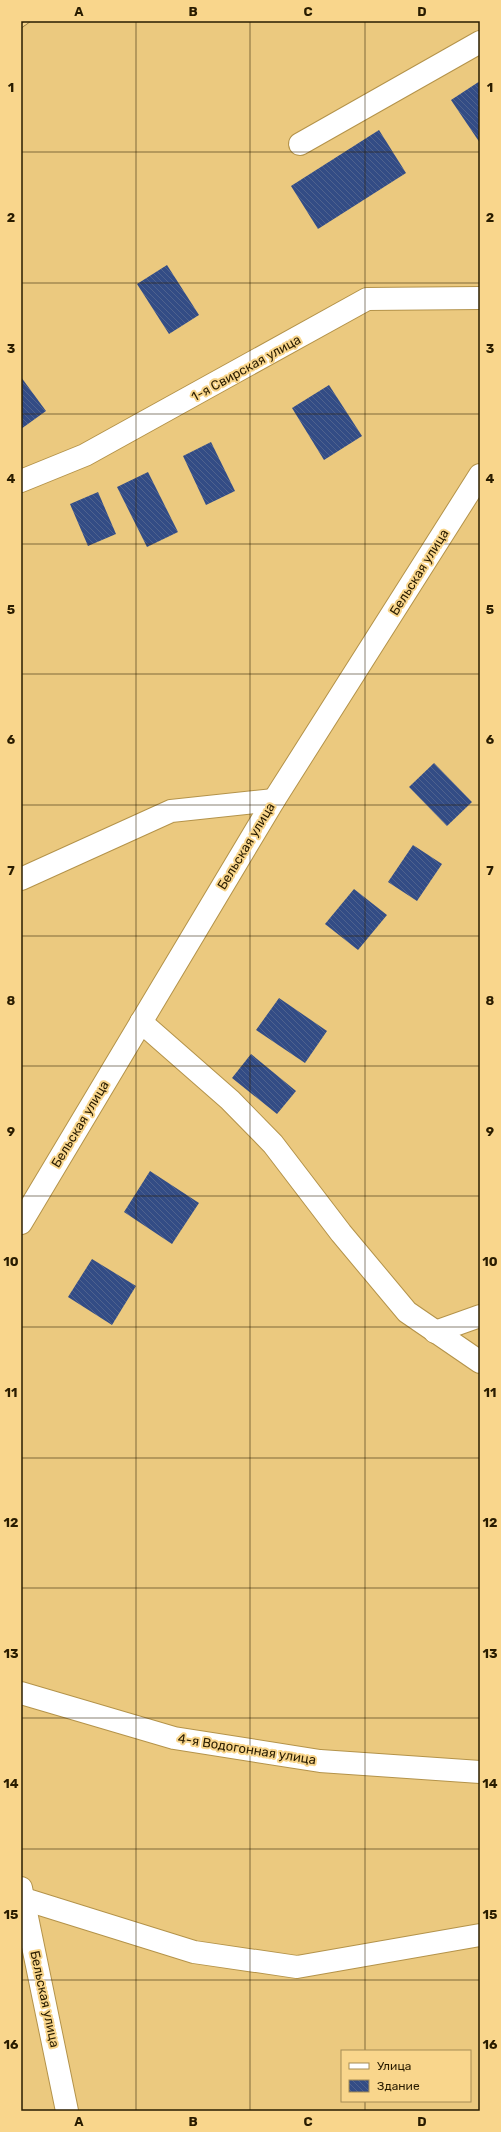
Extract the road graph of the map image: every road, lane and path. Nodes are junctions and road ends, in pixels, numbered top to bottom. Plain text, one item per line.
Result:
1 (480, 42) edge
2 (300, 144) dead end
3 (480, 298) edge
4 (480, 475) edge
5 (21, 481) edge
6 (274, 800) junction
7 (21, 878) edge
8 (141, 1022) junction
9 (21, 1223) edge
10 (480, 1316) edge
11 (435, 1332) junction
12 (480, 1362) edge
13 (21, 1693) edge
14 (480, 1772) edge
15 (22, 1893) edge
16 (480, 1935) edge
17 (67, 2111) edge

1 - 2 street
3 - 5 street, 1-я Свирская улица
4 - 6 street, Бельская улица
6 - 7 street
6 - 8 street, Бельская улица
8 - 9 street, Бельская улица
8 - 11 street
10 - 11 street
11 - 12 street
13 - 14 street, 4-я Водогонная улица
15 - 16 street
15 - 17 street, Бельская улица

